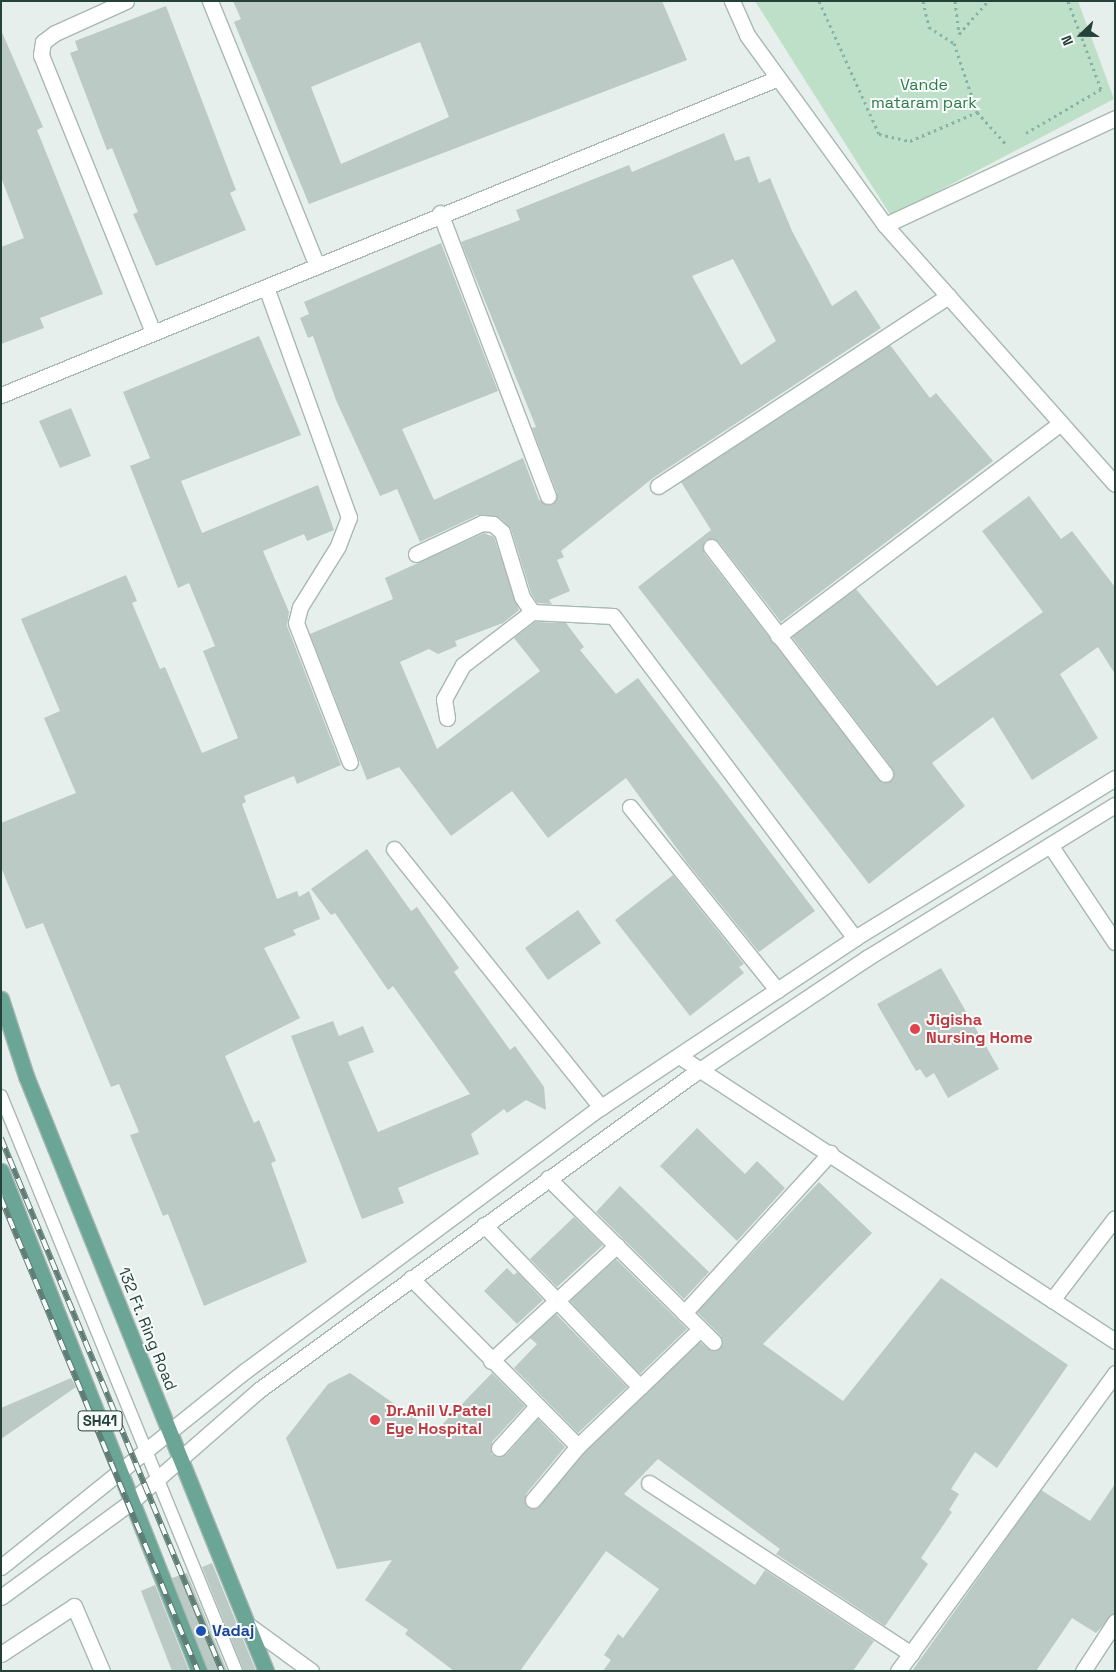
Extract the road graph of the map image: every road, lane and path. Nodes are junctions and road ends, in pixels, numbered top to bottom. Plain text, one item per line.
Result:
1 (126, 1) edge
2 (210, 1) edge
3 (732, 1) edge
4 (819, 1) edge
5 (924, 1) edge
6 (955, 1) edge
7 (988, 1) edge
8 (1068, 1) edge
9 (778, 78) junction
10 (977, 112) junction
11 (1115, 118) edge
12 (1021, 136) dead end
13 (1013, 140) dead end
14 (1002, 146) dead end
15 (997, 150) dead end
16 (440, 213) junction
17 (884, 225) junction
18 (317, 266) junction
19 (266, 287) junction
20 (948, 296) junction
21 (154, 332) junction
22 (1, 395) edge
23 (1061, 423) junction
24 (1115, 484) edge
25 (658, 486) dead end
26 (548, 496) dead end
27 (710, 546) dead end
28 (416, 554) dead end
29 (532, 612) junction
30 (778, 636) junction
31 (447, 718) dead end
32 (350, 762) dead end
33 (886, 774) dead end
34 (1115, 778) edge
35 (1115, 806) edge
36 (630, 808) dead end
37 (1050, 845) junction
38 (394, 849) dead end
39 (855, 938) junction
40 (1115, 942) edge
41 (777, 990) junction
42 (1, 999) edge
43 (679, 1056) junction
44 (702, 1068) junction
45 (1, 1096) edge
46 (601, 1107) junction
47 (830, 1153) junction
48 (1, 1171) edge
49 (548, 1178) junction
50 (1115, 1218) edge
51 (484, 1225) junction
52 (616, 1245) junction
53 (411, 1278) junction
54 (1052, 1300) junction
55 (556, 1301) junction
56 (684, 1313) junction
57 (700, 1329) junction
58 (1115, 1341) edge
59 (714, 1342) dead end
60 (491, 1361) junction
61 (1115, 1373) edge
62 (640, 1387) junction
63 (537, 1406) junction
64 (169, 1430) junction
65 (578, 1446) junction
66 (499, 1448) dead end
67 (144, 1451) junction
68 (181, 1459) junction
69 (119, 1472) junction
70 (158, 1479) junction
71 (649, 1484) dead end
72 (533, 1500) dead end
73 (131, 1502) junction
74 (1, 1567) edge
75 (1, 1597) edge
76 (1115, 1622) edge
77 (248, 1625) junction
78 (1, 1654) edge
79 (911, 1654) junction
80 (102, 1671) edge
81 (199, 1671) edge
82 (236, 1671) edge
83 (266, 1671) edge
84 (311, 1671) edge
85 (898, 1671) edge
86 (1082, 1671) edge

1 - 21 street
2 - 18 street
3 - 9 street
4 - 10 path
5 - 10 path
6 - 7 path
8 - 12 path
9 - 16 street
9 - 17 street
10 - 14 path
11 - 17 street
13 - 15 path
16 - 18 street
16 - 26 street
17 - 20 street
18 - 19 street
19 - 21 street
19 - 32 street
20 - 23 street
20 - 25 street
21 - 22 street
23 - 24 street
23 - 30 street
27 - 30 street
28 - 29 street
29 - 31 street
29 - 39 street
30 - 33 street
34 - 39 street
35 - 37 street
36 - 41 street
37 - 40 street
37 - 44 street
38 - 46 street
39 - 41 street
41 - 43 street
42 - 64 main road, 132 Ft. Ring Road
43 - 44 street
43 - 46 street
44 - 47 street
44 - 49 street
45 - 67 lane
46 - 64 street
47 - 54 street
47 - 56 street
48 - 69 main road, SH41
49 - 51 street
49 - 52 street
50 - 54 street
51 - 53 street
51 - 55 street
52 - 55 street
52 - 56 street
53 - 60 street
53 - 68 street
54 - 58 street
55 - 60 street
55 - 62 street
56 - 57 street
57 - 59 street
57 - 62 street
60 - 63 street
61 - 79 street
62 - 65 street
63 - 65 street
63 - 66 street
64 - 67 street
64 - 68 main road, 132 Ft. Ring Road
65 - 72 street
67 - 69 street
67 - 70 lane
68 - 70 street
68 - 77 main road, 132 Ft. Ring Road
69 - 73 main road, SH41
69 - 74 street
70 - 73 street
70 - 82 lane
71 - 79 street
73 - 75 street
73 - 81 main road, SH41
76 - 86 street
77 - 83 main road, 132 Ft. Ring Road
77 - 84 street
78 - 80 street
79 - 85 street

